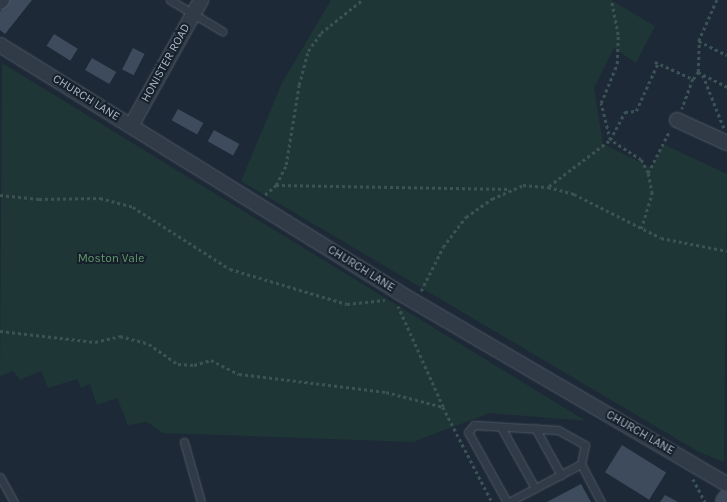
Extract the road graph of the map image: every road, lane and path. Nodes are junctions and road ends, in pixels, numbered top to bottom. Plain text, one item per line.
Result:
1 (2, 0) edge
2 (170, 0) edge
3 (201, 0) edge
4 (362, 0) edge
5 (611, 0) edge
6 (717, 0) edge
7 (0, 2) edge
8 (193, 14) junction
9 (222, 31) dead end
10 (699, 41) junction
11 (0, 45) edge
12 (727, 55) edge
13 (698, 72) junction
14 (703, 75) junction
15 (694, 79) junction
16 (727, 86) edge
17 (677, 120) junction
18 (131, 126) junction
19 (726, 138) edge
20 (610, 140) junction
21 (648, 173) junction
22 (276, 185) junction
23 (548, 186) junction
24 (512, 189) junction
25 (0, 195) edge
26 (265, 195) dead end
27 (641, 229) junction
28 (727, 250) edge
29 (396, 295) junction
30 (416, 302) junction
31 (0, 330) edge
32 (443, 407) junction
33 (501, 426) junction
34 (535, 428) junction
35 (184, 442) dead end
36 (581, 464) junction
37 (560, 475) junction
38 (0, 477) edge
39 (693, 479) dead end
40 (727, 484) edge
41 (535, 488) junction
42 (14, 502) edge
43 (201, 502) edge
44 (492, 502) edge
45 (508, 502) edge
46 (601, 502) edge
47 (705, 502) edge

1 - 7 street
2 - 8 lane
3 - 8 street, HONISTER ROAD
4 - 22 path
5 - 20 path
6 - 10 path
8 - 9 lane
8 - 18 street, HONISTER ROAD
10 - 12 path
10 - 13 path
11 - 18 street, CHURCH LANE
13 - 14 path
13 - 15 path
14 - 16 path
14 - 19 path
15 - 17 path
15 - 20 path
17 - 19 street
17 - 21 path
18 - 29 street, CHURCH LANE
20 - 21 path
20 - 23 path
21 - 27 path
22 - 24 path
22 - 26 path
23 - 24 path
23 - 27 path
24 - 30 path
25 - 29 path
27 - 28 path
29 - 30 street, CHURCH LANE
29 - 32 path
30 - 40 street, CHURCH LANE
31 - 32 path
32 - 44 path
33 - 34 lane
33 - 41 lane
33 - 45 lane
34 - 36 lane
34 - 37 lane
35 - 43 lane
36 - 37 lane
36 - 46 lane
37 - 41 lane
38 - 42 lane
39 - 47 path
41 - 45 lane

